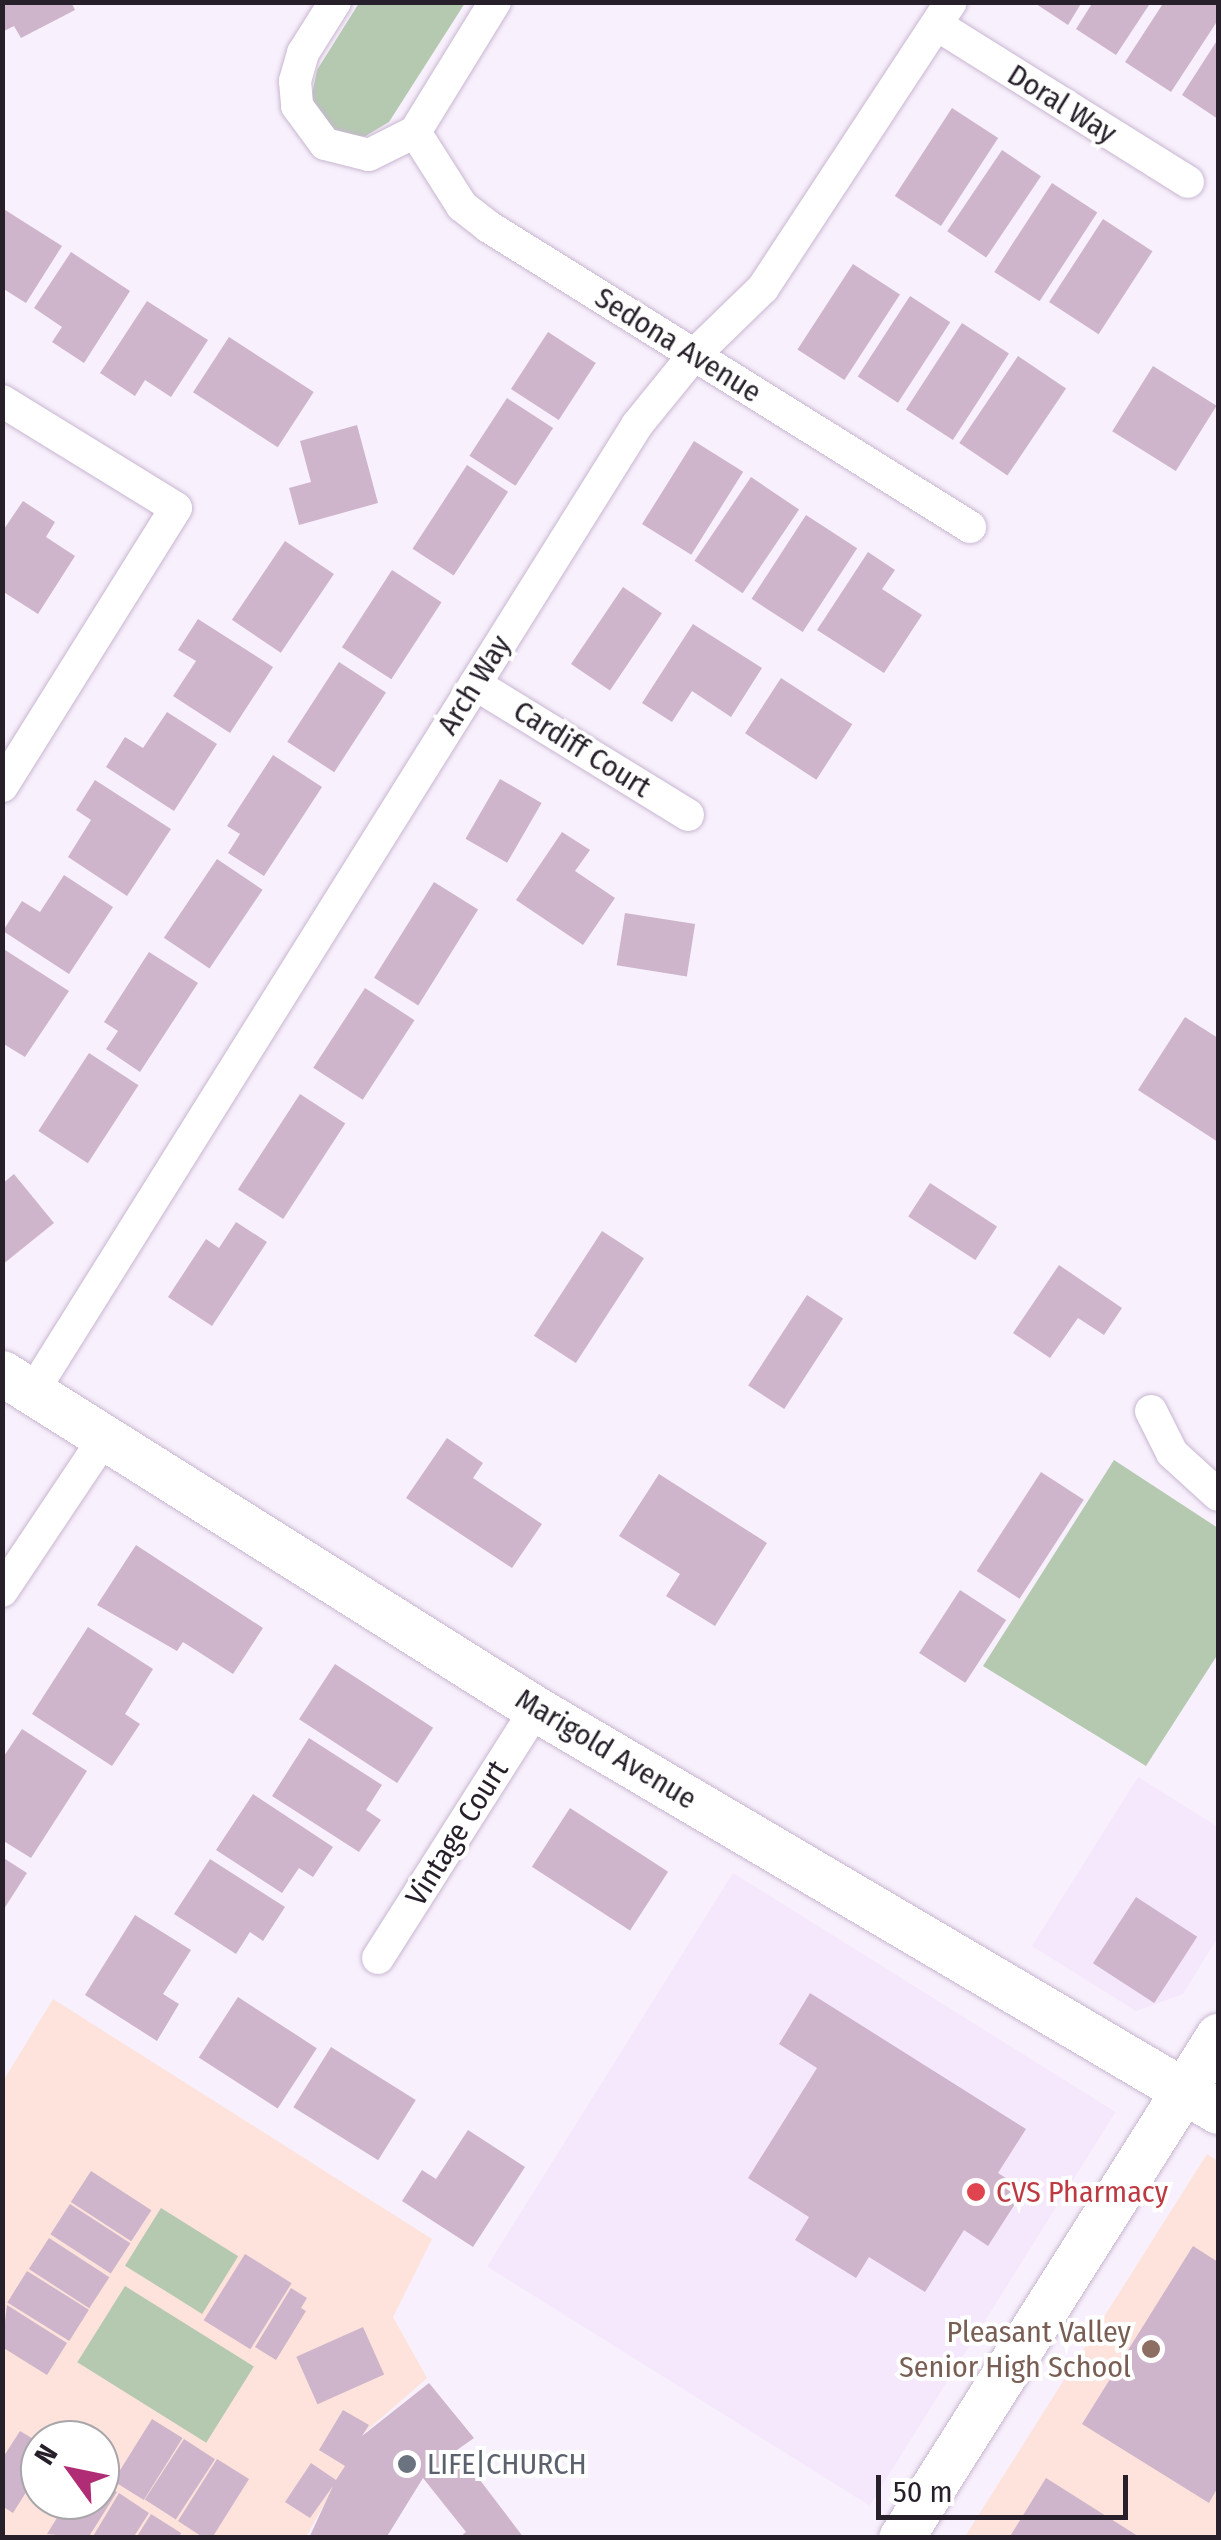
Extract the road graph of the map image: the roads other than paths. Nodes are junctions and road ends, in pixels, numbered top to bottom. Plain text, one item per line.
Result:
1 (335, 2) edge
2 (495, 2) edge
3 (944, 14) edge
4 (415, 132) junction
5 (1188, 182) dead end
6 (692, 356) junction
7 (2, 400) edge
8 (970, 527) dead end
9 (476, 684) junction
10 (2, 786) edge
11 (688, 814) dead end
12 (17, 1383) edge
13 (1150, 1411) dead end
14 (103, 1440) junction
15 (1218, 1495) edge
16 (2, 1592) edge
17 (536, 1709) junction
18 (378, 1958) dead end
19 (1218, 2036) edge
20 (1202, 2100) edge
21 (901, 2538) edge

1 - 4 street
2 - 4 street
3 - 5 street, Doral Way
3 - 6 street, Arch Way
4 - 6 street, Sedona Avenue
6 - 8 street, Sedona Avenue
6 - 9 street, Arch Way
7 - 10 street
9 - 11 street, Cardiff Court
9 - 12 street, Arch Way
12 - 14 street, Marigold Avenue
13 - 15 street
14 - 16 street
14 - 17 street, Marigold Avenue
17 - 18 street, Vintage Court
17 - 20 street, Marigold Avenue
19 - 20 street
20 - 21 street

